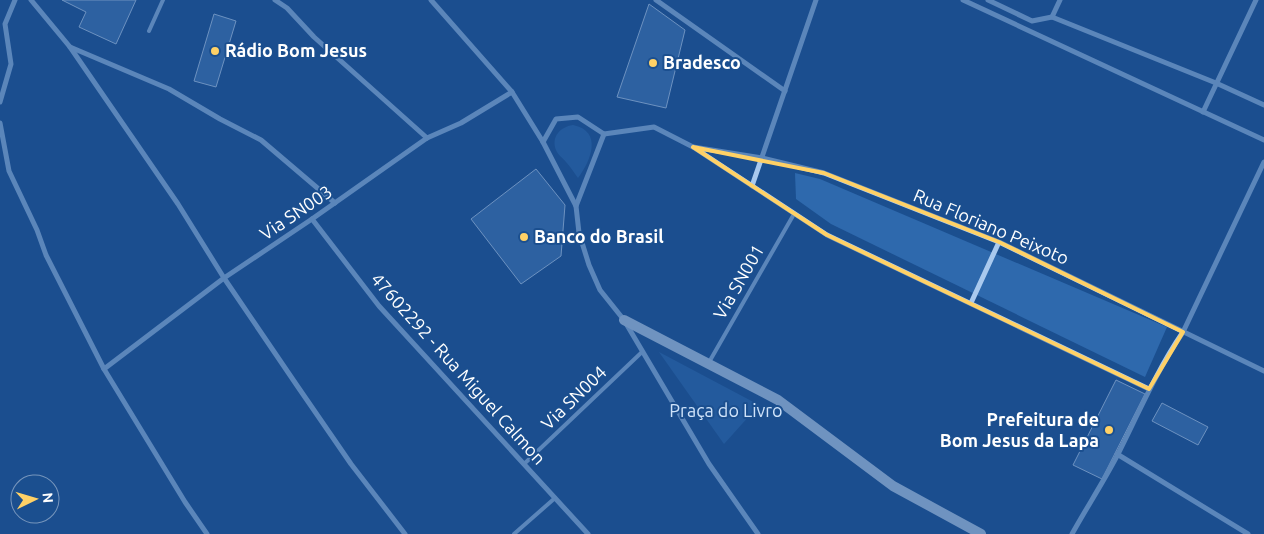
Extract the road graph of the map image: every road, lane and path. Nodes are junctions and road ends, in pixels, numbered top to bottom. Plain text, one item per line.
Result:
1 (14, 0) edge
2 (31, 0) edge
3 (163, 0) edge
4 (274, 0) edge
5 (431, 0) edge
6 (656, 0) edge
7 (816, 0) edge
8 (963, 0) edge
9 (988, 0) edge
10 (1060, 0) edge
11 (1256, 0) edge
12 (1052, 16) junction
13 (1032, 21) junction
14 (1028, 30) junction
15 (149, 31) dead end
16 (70, 47) junction
17 (1216, 83) junction
18 (785, 91) junction
19 (512, 92) junction
20 (0, 102) edge
21 (1264, 104) edge
22 (1203, 112) junction
23 (0, 123) edge
24 (604, 134) junction
25 (427, 138) junction
26 (1264, 140) edge
27 (543, 142) junction
28 (693, 147) junction
29 (762, 158) junction
30 (1264, 162) edge
31 (752, 186) junction
32 (335, 203) junction
33 (576, 206) junction
34 (794, 214) junction
35 (312, 219) junction
36 (999, 242) junction
37 (224, 278) junction
38 (971, 304) junction
39 (624, 320) junction
40 (1183, 332) junction
41 (642, 352) junction
42 (708, 364) junction
43 (104, 369) junction
44 (1264, 371) edge
45 (1149, 389) junction
46 (1118, 454) junction
47 (524, 464) junction
48 (555, 498) junction
49 (207, 534) edge
50 (405, 534) edge
51 (514, 534) edge
52 (588, 534) edge
53 (758, 534) edge
54 (981, 534) edge
55 (1072, 534) edge
56 (1248, 534) edge

1 - 20 street
2 - 16 street
3 - 15 lane
4 - 25 street
5 - 19 street
6 - 18 street
7 - 18 street
8 - 14 street
9 - 13 street
10 - 12 street
11 - 17 street
12 - 13 street
12 - 17 street
13 - 14 street
14 - 22 street
16 - 32 street
16 - 37 street
17 - 21 street
17 - 22 street
18 - 29 street
19 - 25 street, Via SN003
19 - 27 street
22 - 26 street
23 - 43 street
24 - 27 street
24 - 28 street, Rua Floriano Peixoto
24 - 33 street
25 - 32 street, Via SN003
27 - 33 street
28 - 29 street, Rua Floriano Peixoto
28 - 31 street, Rua Floriano Peixoto
29 - 31 street
29 - 36 street, Rua Floriano Peixoto
30 - 40 street
31 - 34 street, Rua Floriano Peixoto
32 - 35 street, Via SN003
33 - 39 street
34 - 38 street, Rua Floriano Peixoto
34 - 42 lane, Via SN001
35 - 37 street, Via SN003
35 - 47 street, 47602292 - Rua Miguel Calmon
36 - 38 street
36 - 40 street, Rua Floriano Peixoto
37 - 43 street, Via SN003
37 - 50 street
38 - 45 street, Rua Floriano Peixoto
39 - 41 street
39 - 42 street
40 - 44 street, Rua Floriano Peixoto
40 - 45 street
41 - 47 lane, Via SN004
41 - 53 street
42 - 54 street
43 - 49 street
45 - 46 street
46 - 55 street
46 - 56 street
47 - 48 street, 47602292 - Rua Miguel Calmon
48 - 51 lane
48 - 52 street, 47602292 - Rua Miguel Calmon

